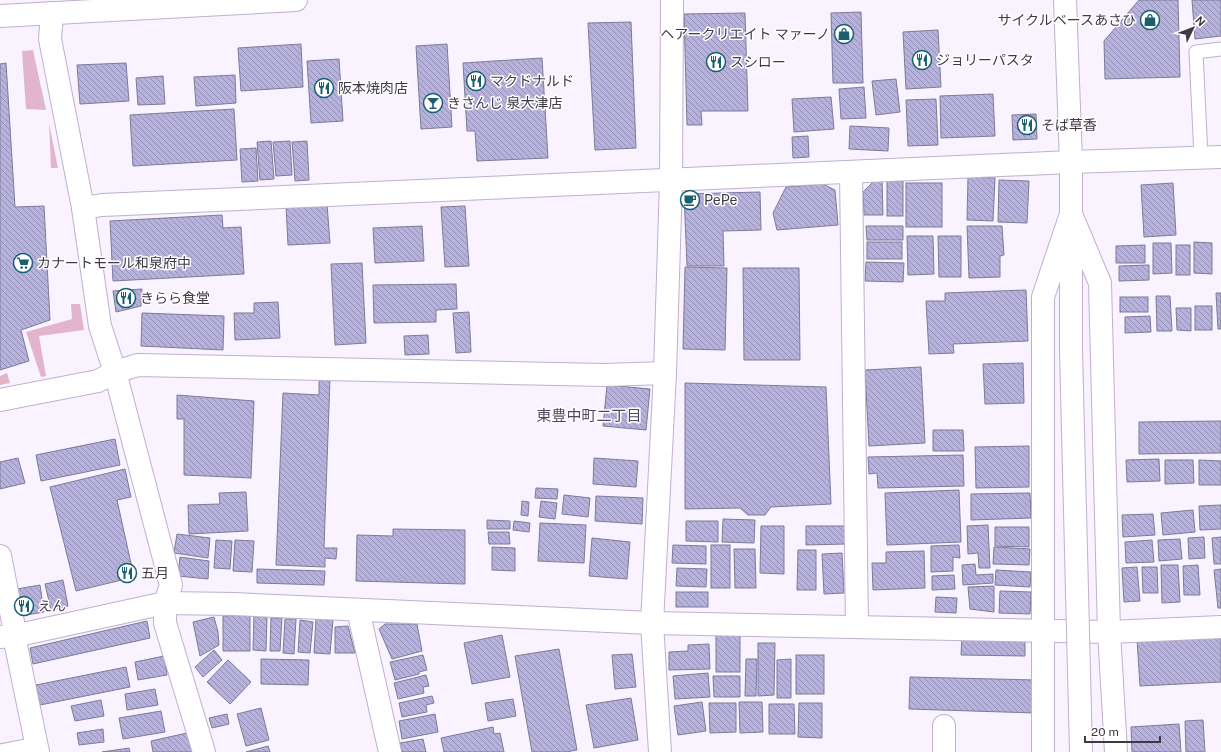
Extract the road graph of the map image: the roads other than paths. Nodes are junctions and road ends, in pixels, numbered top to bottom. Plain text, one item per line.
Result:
1 (296, 0) edge
2 (672, 0) edge
3 (1065, 0) edge
4 (52, 13) junction
5 (0, 16) edge
6 (1221, 49) edge
7 (1211, 157) edge
8 (1071, 162) junction
9 (851, 173) junction
10 (671, 180) junction
11 (83, 208) junction
12 (1071, 214) junction
13 (115, 372) junction
14 (665, 373) junction
15 (0, 400) edge
16 (0, 558) edge
17 (165, 603) junction
18 (358, 610) junction
19 (652, 623) junction
20 (857, 627) junction
21 (1221, 627) edge
22 (1043, 631) junction
23 (1109, 632) junction
24 (7, 637) edge
25 (944, 726) dead end
26 (37, 748) edge
27 (0, 751) edge
28 (204, 752) edge
29 (390, 752) edge
30 (660, 752) edge
31 (944, 752) edge
32 (1043, 752) edge
33 (1082, 752) edge
34 (1116, 752) edge

1 - 4 main road
2 - 10 main road
3 - 8 main road
4 - 5 main road
4 - 11 main road
6 - 7 lane
7 - 8 main road
8 - 9 main road
8 - 12 main road
9 - 10 main road
9 - 20 main road
10 - 11 main road
10 - 14 main road
11 - 13 main road
12 - 22 main road
12 - 23 main road
12 - 33 main road, bridge
13 - 14 main road
13 - 15 main road
13 - 17 main road
14 - 19 main road
16 - 24 main road
17 - 18 main road
17 - 24 main road
17 - 28 main road
18 - 19 main road
18 - 29 main road
19 - 20 main road
19 - 30 main road
20 - 22 main road
21 - 23 main road
22 - 23 main road
22 - 32 main road
23 - 34 main road
24 - 26 main road
25 - 31 main road
26 - 27 lane

